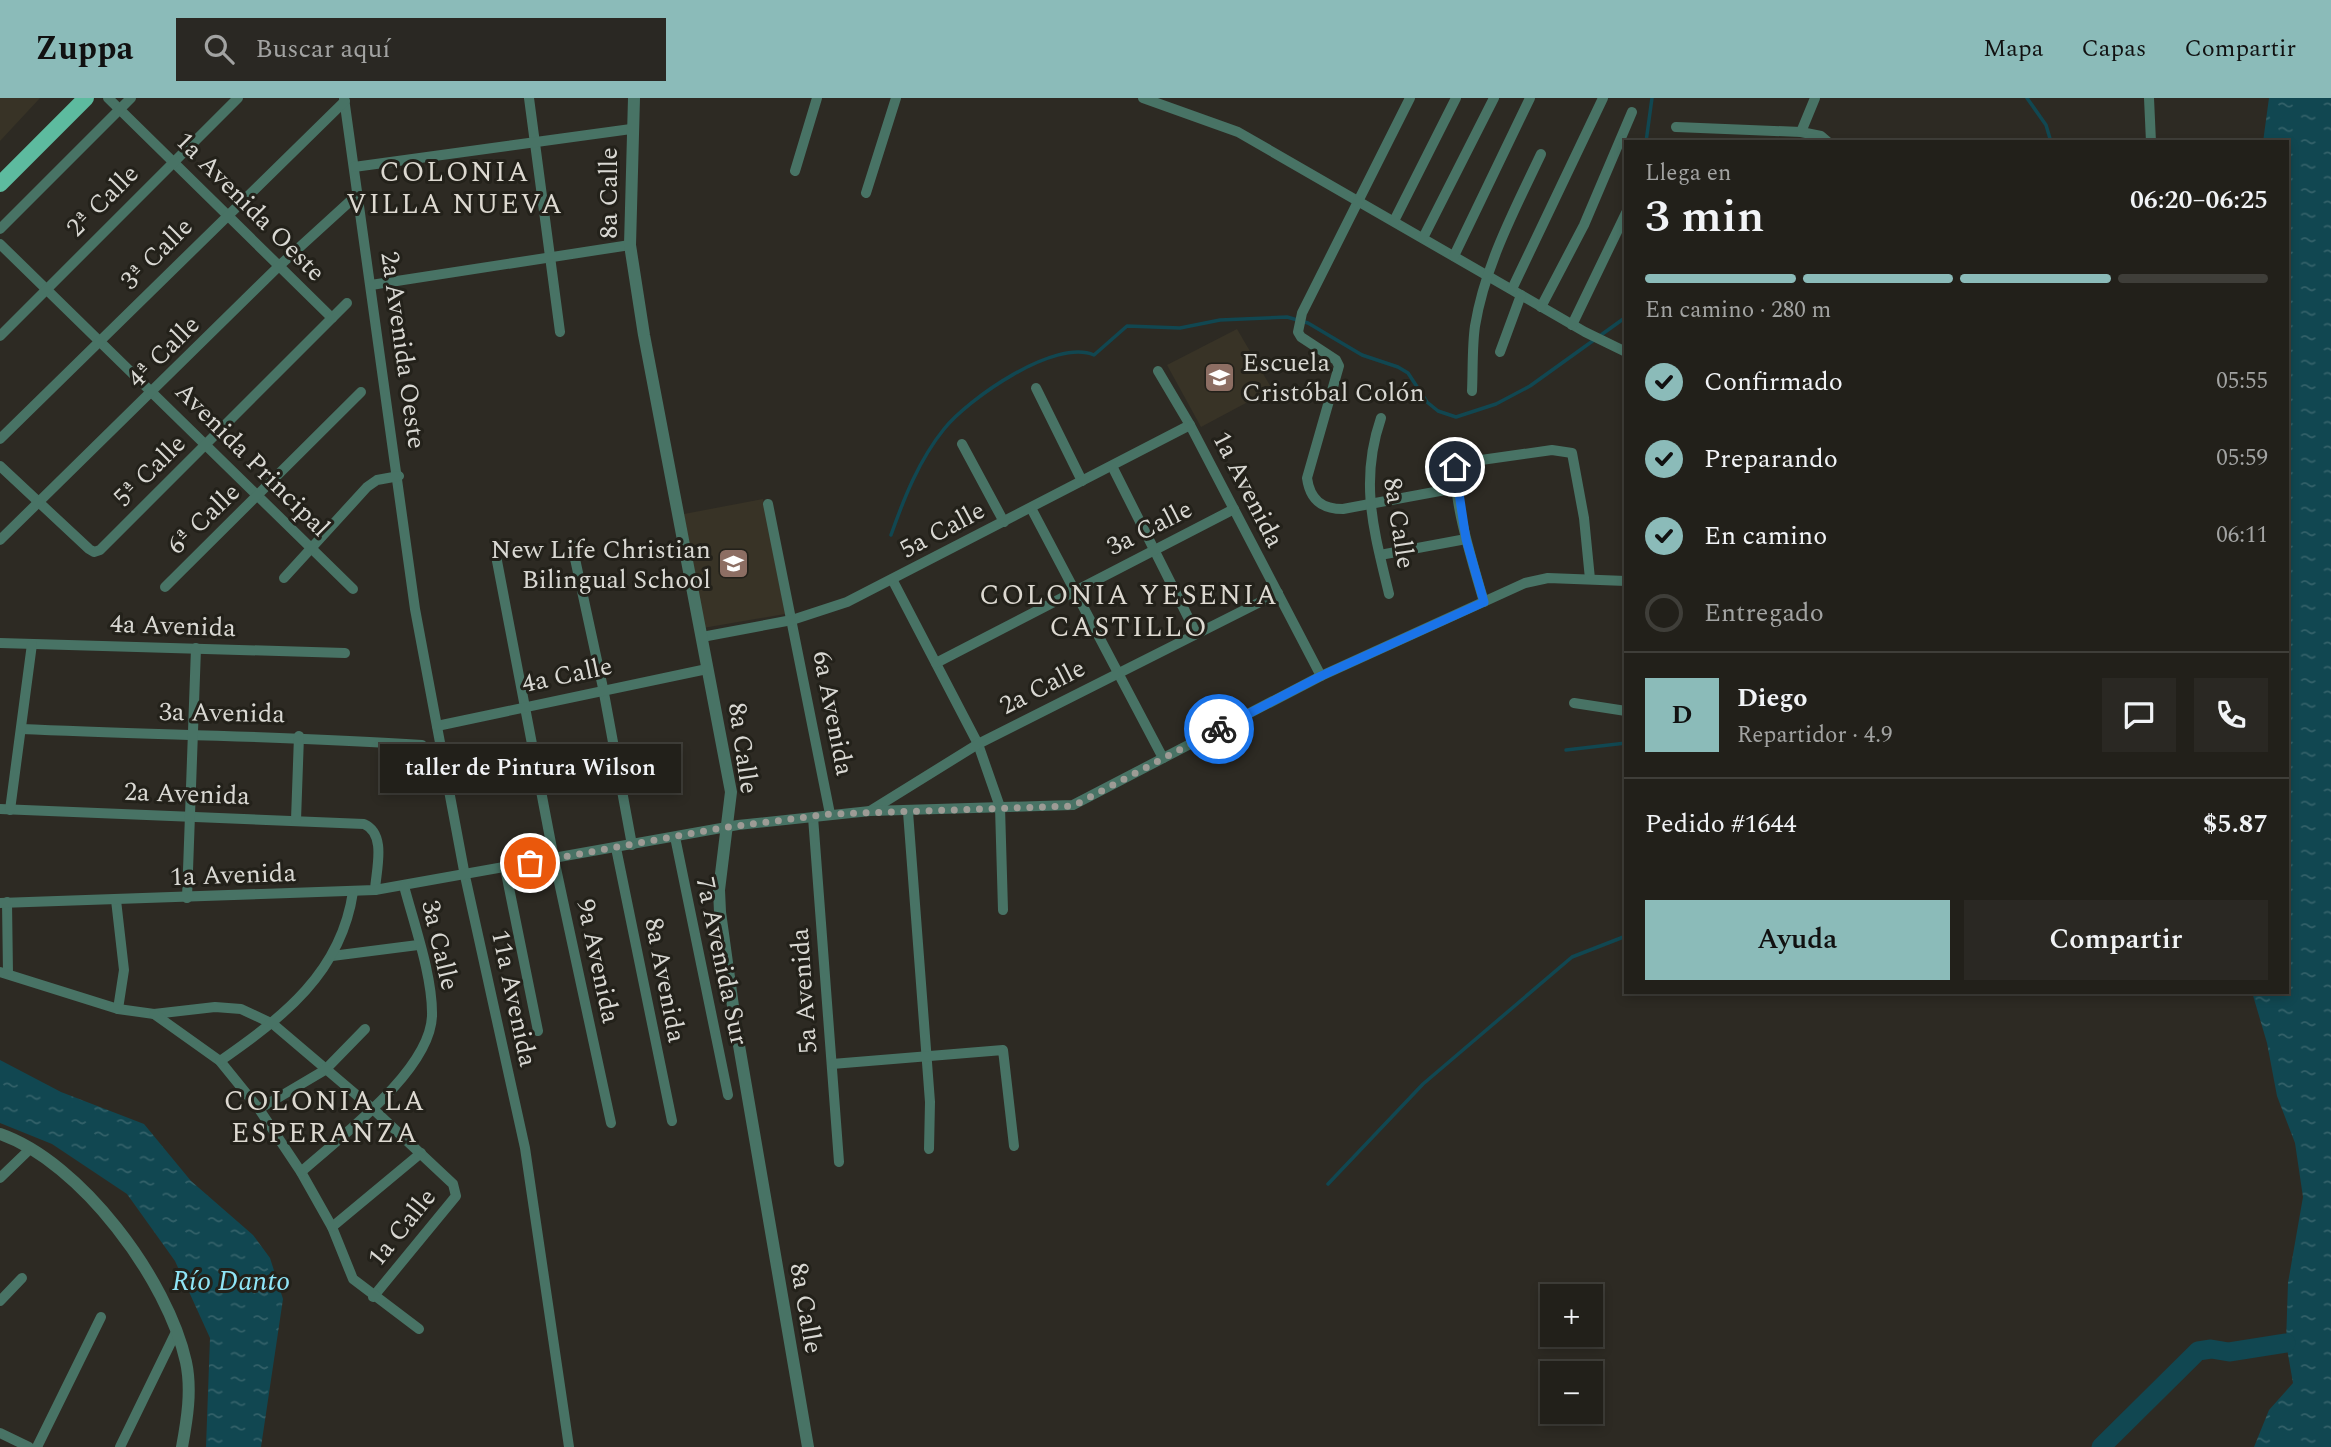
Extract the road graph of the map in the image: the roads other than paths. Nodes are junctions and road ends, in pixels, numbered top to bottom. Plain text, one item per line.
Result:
1 (86, 98) edge
2 (108, 98) edge
3 (131, 98) edge
4 (238, 98) edge
5 (529, 98) edge
6 (634, 98) edge
7 (817, 98) edge
8 (896, 98) edge
9 (1143, 98) edge
10 (1410, 98) edge
11 (1456, 98) edge
12 (1494, 98) edge
13 (1530, 98) edge
14 (1603, 98) edge
15 (1815, 98) edge
16 (2149, 98) edge
17 (344, 99) edge
18 (120, 110) junction
19 (1632, 112) dead end
20 (1676, 127) dead end
21 (631, 129) junction
22 (1801, 132) junction
23 (1824, 139) edge
24 (2151, 140) edge
25 (535, 142) junction
26 (1541, 154) dead end
27 (173, 161) junction
28 (354, 167) junction
29 (795, 171) dead end
30 (0, 184) edge
31 (866, 193) dead end
32 (358, 194) junction
33 (1360, 202) junction
34 (227, 214) junction
35 (1624, 218) edge
36 (1394, 221) junction
37 (0, 229) edge
38 (1423, 238) junction
39 (0, 244) edge
40 (630, 245) junction
41 (1454, 256) junction
42 (550, 257) junction
43 (279, 266) junction
44 (1488, 276) junction
45 (371, 285) junction
46 (47, 288) junction
47 (1516, 292) junction
48 (347, 303) dead end
49 (1541, 307) junction
50 (332, 318) junction
51 (1572, 325) junction
52 (559, 332) dead end
53 (0, 336) edge
54 (100, 340) junction
55 (1624, 351) edge
56 (1500, 352) dead end
57 (1158, 371) dead end
58 (1036, 388) dead end
59 (1472, 391) dead end
60 (154, 392) junction
61 (361, 392) dead end
62 (1381, 418) dead end
63 (1190, 425) junction
64 (0, 439) edge
65 (962, 444) dead end
66 (207, 445) junction
67 (0, 466) edge
68 (1112, 466) junction
69 (399, 476) junction
70 (1082, 481) junction
71 (1456, 488) junction
72 (257, 496) junction
73 (1370, 502) junction
74 (40, 504) junction
75 (768, 504) dead end
76 (1031, 508) junction
77 (1234, 509) junction
78 (1004, 522) junction
79 (1466, 539) junction
80 (0, 540) edge
81 (572, 545) dead end
82 (311, 550) junction
83 (1154, 550) junction
84 (1380, 555) junction
85 (497, 561) dead end
86 (284, 578) dead end
87 (1590, 579) junction
88 (893, 580) junction
89 (1624, 581) edge
90 (164, 587) dead end
91 (353, 589) dead end
92 (1075, 591) junction
93 (1278, 593) junction
94 (1389, 594) dead end
95 (1484, 602) junction
96 (415, 609) joint
97 (792, 620) junction
98 (1196, 632) junction
99 (702, 637) junction
100 (0, 643) edge
101 (32, 644) junction
102 (195, 648) junction
103 (345, 653) dead end
104 (936, 663) junction
105 (707, 669) junction
106 (1118, 673) junction
107 (1321, 676) junction
108 (603, 688) junction
109 (1574, 703) dead end
110 (526, 706) junction
111 (1624, 711) edge
112 (437, 726) junction
113 (21, 729) junction
114 (192, 736) junction
115 (299, 736) junction
116 (978, 744) junction
117 (422, 745) dead end
118 (1163, 758) junction
119 (1000, 807) junction
120 (5, 809) edge
121 (870, 811) junction
122 (908, 812) junction
123 (830, 814) junction
124 (190, 815) junction
125 (813, 817) junction
126 (296, 820) junction
127 (727, 827) junction
128 (675, 837) junction
129 (632, 845) junction
130 (616, 848) junction
131 (554, 859) junction
132 (505, 868) junction
133 (466, 876) junction
134 (404, 886) junction
135 (375, 890) junction
136 (353, 892) junction
137 (187, 898) junction
138 (116, 900) junction
139 (4, 903) edge
140 (1003, 910) dead end
141 (418, 945) junction
142 (332, 956) junction
143 (4, 973) edge
144 (118, 1009) junction
145 (154, 1014) junction
146 (273, 1024) junction
147 (365, 1028) dead end
148 (538, 1031) dead end
149 (926, 1056) junction
150 (219, 1061) junction
151 (832, 1064) junction
152 (326, 1070) junction
153 (728, 1095) dead end
154 (259, 1109) junction
155 (373, 1109) junction
156 (672, 1121) dead end
157 (611, 1124) dead end
158 (0, 1134) edge
159 (1014, 1146) dead end
160 (30, 1149) junction
161 (929, 1149) dead end
162 (421, 1153) junction
163 (839, 1162) dead end
164 (301, 1172) junction
165 (0, 1178) edge
166 (332, 1227) junction
167 (22, 1278) dead end
168 (373, 1297) junction
169 (0, 1301) edge
170 (101, 1317) dead end
171 (419, 1329) dead end
172 (176, 1332) junction
173 (0, 1433) edge
174 (29, 1447) edge
175 (37, 1447) edge
176 (120, 1447) edge
177 (182, 1447) edge
178 (569, 1447) edge
179 (808, 1447) edge

1 - 30 main road
2 - 18 street, 1a Avenida Oeste
3 - 18 street
4 - 27 street, 2ª Calle
5 - 25 street
6 - 21 street, 8a Calle
7 - 29 street
8 - 31 street
9 - 33 street
10 - 33 street
11 - 36 street
12 - 38 street
13 - 41 street
14 - 47 street
15 - 22 street
16 - 24 street
17 - 28 street, 2a Avenida Oeste
17 - 34 street, 3ª Calle
18 - 27 street, 1a Avenida Oeste
18 - 37 street
19 - 49 street
20 - 22 street
21 - 25 street
21 - 40 street, 8a Calle
22 - 23 street
25 - 28 street
25 - 42 street
26 - 44 street
27 - 34 street, 1a Avenida Oeste
27 - 46 street, 2ª Calle
28 - 32 street, 2a Avenida Oeste
32 - 43 street, 4ª Calle
32 - 45 street, 2a Avenida Oeste
33 - 36 street
33 - 73 street
34 - 43 street, 1a Avenida Oeste
34 - 54 street, 3ª Calle
35 - 51 street
36 - 38 street
38 - 41 street
39 - 46 street, Avenida Principal
40 - 42 street
40 - 99 street, 8a Calle
41 - 44 street
42 - 45 street
42 - 52 street
43 - 50 street, 1a Avenida Oeste
43 - 60 street, 4ª Calle
44 - 47 street
44 - 59 street
45 - 69 street, 2a Avenida Oeste
46 - 53 street, 2ª Calle
46 - 54 street, Avenida Principal
47 - 49 street
47 - 56 street
48 - 50 street, 5ª Calle
49 - 51 street
50 - 66 street, 5ª Calle
51 - 55 street
54 - 60 street, Avenida Principal
54 - 64 street, 3ª Calle
57 - 63 street, 1a Avenida
58 - 70 street
60 - 66 street, Avenida Principal
60 - 74 street, 4ª Calle
61 - 72 street, 6ª Calle
62 - 73 street, 8a Calle
63 - 68 street, 5a Calle
63 - 77 street, 1a Avenida
65 - 78 street
66 - 72 street, Avenida Principal
66 - 74 street, 5ª Calle
67 - 74 street
68 - 70 street, 5a Calle
68 - 83 street
69 - 82 street
69 - 96 street, 2a Avenida Oeste
70 - 76 street, 5a Calle
71 - 73 street
71 - 79 street
71 - 87 street
72 - 82 street, Avenida Principal
72 - 90 street, 6ª Calle
73 - 84 street, 8a Calle
74 - 80 street, 4ª Calle
75 - 97 street
76 - 78 street, 5a Calle
76 - 92 street
77 - 83 street, 3a Calle
77 - 93 street, 1a Avenida
78 - 88 street, 5a Calle
79 - 84 street
79 - 95 street
81 - 108 street
82 - 86 street
82 - 91 street, Avenida Principal
83 - 92 street, 3a Calle
83 - 98 street
84 - 94 street, 8a Calle
85 - 110 street, 9a Avenida
87 - 89 street
87 - 95 street
88 - 97 street, 5a Calle
88 - 104 street
92 - 104 street, 3a Calle
92 - 106 street
93 - 98 street, 2a Calle
93 - 107 street, 1a Avenida
95 - 107 street
96 - 112 street, 11a Avenida
97 - 99 street, 5a Calle
97 - 123 street, 6a Avenida
98 - 106 street, 2a Calle
99 - 105 street, 8a Calle
100 - 101 street, 4a Avenida
101 - 102 street, 4a Avenida
101 - 113 street
102 - 103 street, 4a Avenida
102 - 114 street
104 - 116 street
105 - 108 street, 4a Calle
105 - 127 street, 8a Calle
106 - 116 street, 2a Calle
106 - 118 street
107 - 118 street
108 - 110 street, 4a Calle
108 - 129 street
109 - 111 street
110 - 112 street, 4a Calle
110 - 131 street, 9a Avenida
112 - 133 street, 11a Avenida
113 - 114 street, 3a Avenida
113 - 120 street
114 - 115 street, 3a Avenida
114 - 124 street
115 - 117 street, 3a Avenida
115 - 126 street
116 - 119 street
116 - 121 street, 2a Calle
118 - 119 street
119 - 122 street
119 - 140 street
120 - 124 street, 2a Avenida
121 - 122 street
121 - 123 street
122 - 149 street
123 - 125 street
124 - 126 street, 2a Avenida
124 - 137 street
125 - 127 street
125 - 151 street, 5a Avenida
126 - 135 street, 2a Avenida
127 - 128 street
127 - 179 street, 8a Calle
128 - 129 street
128 - 153 street, 7a Avenida Sur
129 - 130 street
130 - 131 street
130 - 156 street, 8a Avenida
131 - 132 street
131 - 157 street, 9a Avenida
132 - 133 street
132 - 148 street
133 - 134 street, 1a Avenida
133 - 178 street, 11a Avenida
134 - 135 street, 1a Avenida
134 - 141 street, 3a Calle
135 - 136 street, 1a Avenida
136 - 137 street, 1a Avenida
136 - 142 street
137 - 138 street, 1a Avenida
138 - 139 street, 1a Avenida
138 - 144 street
139 - 143 street
141 - 142 street
141 - 155 street, 3a Calle
142 - 146 street
143 - 144 street
144 - 145 street
145 - 146 street
145 - 150 street
146 - 150 street
146 - 152 street
147 - 152 street
149 - 151 street
149 - 159 street
149 - 161 street
150 - 154 street
151 - 163 street, 5a Avenida
152 - 154 street
152 - 155 street
154 - 164 street
155 - 162 street
155 - 164 street, 3a Calle
158 - 160 street
160 - 165 street
160 - 172 street
162 - 166 street
162 - 168 street, 1a Calle
164 - 166 street
166 - 168 street
167 - 169 street
168 - 171 street
170 - 175 street
172 - 176 street
172 - 177 street
173 - 174 street

